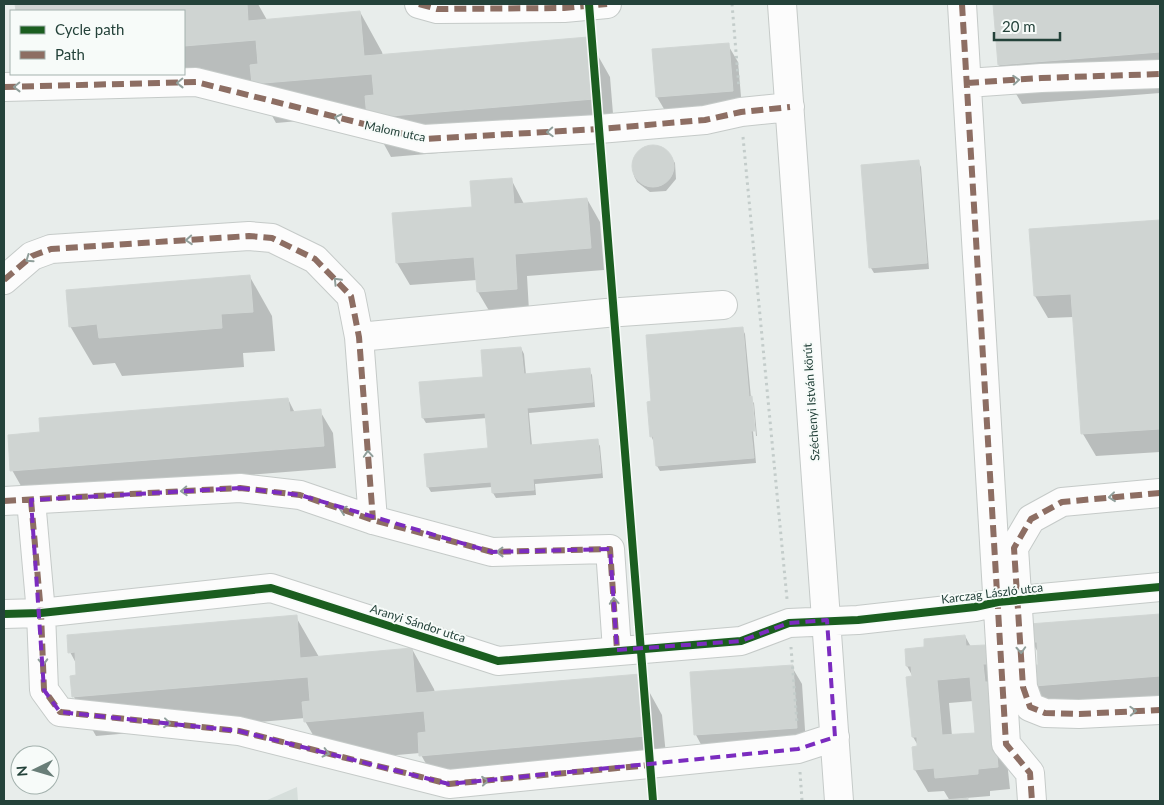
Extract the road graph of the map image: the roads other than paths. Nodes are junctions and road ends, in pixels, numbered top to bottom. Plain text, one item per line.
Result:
1 (420, 4) edge
2 (607, 4) edge
3 (782, 4) edge
4 (962, 4) edge
5 (564, 6) edge
6 (1160, 74) edge
7 (968, 83) junction
8 (4, 87) edge
9 (790, 108) junction
10 (4, 280) edge
11 (723, 305) dead end
12 (359, 337) junction
13 (1160, 493) edge
14 (31, 500) junction
15 (4, 501) edge
16 (373, 520) junction
17 (1160, 587) edge
18 (1008, 602) junction
19 (41, 613) junction
20 (4, 614) edge
21 (827, 620) junction
22 (617, 650) junction
23 (1160, 710) edge
24 (835, 738) junction
25 (839, 801) edge
26 (1032, 801) edge

1 - 5 street
2 - 5 street
3 - 9 street, Széchenyi István körút
4 - 7 street
7 -> 6 street
7 - 18 street
9 -> 8 street, Malom utca
9 - 21 street, Széchenyi István körút
12 -> 10 street
11 - 12 street
16 -> 12 street
13 -> 18 street, Karczag László utca
14 - 15 street
16 -> 14 street
14 - 19 street
22 -> 16 street
17 - 18 street, Karczag László utca
18 - 21 street, Karczag László utca
18 -> 23 street, Karczag László utca
18 - 26 street
19 - 20 street, Aranyi Sándor utca
19 - 22 street, Aranyi Sándor utca
19 -> 24 street
21 - 22 street, Aranyi Sándor utca
21 - 24 street, Széchenyi István körút
24 - 25 street, Széchenyi István körút

